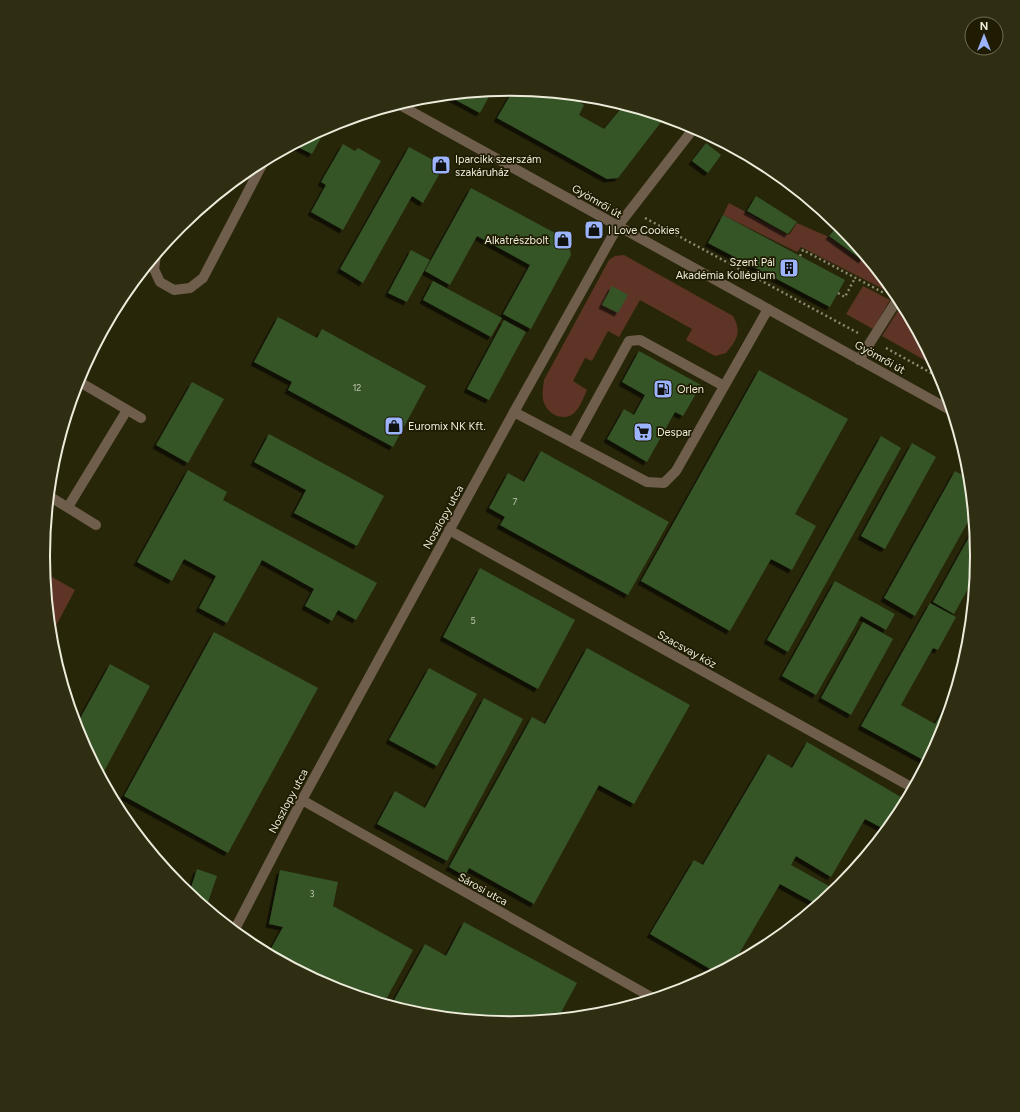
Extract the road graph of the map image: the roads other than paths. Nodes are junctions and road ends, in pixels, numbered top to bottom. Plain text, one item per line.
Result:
1 (406, 108) edge
2 (690, 133) edge
3 (259, 171) edge
4 (618, 226) junction
5 (155, 264) edge
6 (894, 304) edge
7 (768, 309) junction
8 (859, 360) junction
9 (83, 384) edge
10 (724, 386) junction
11 (946, 408) edge
12 (127, 410) junction
13 (514, 412) junction
14 (141, 418) dead end
15 (573, 443) junction
16 (54, 499) edge
17 (68, 507) junction
18 (96, 525) dead end
19 (449, 530) junction
20 (908, 785) edge
21 (302, 800) junction
22 (237, 926) edge
23 (647, 995) edge

1 - 4 street, Gyömrői út
2 - 4 street, Noszlopy utca
3 - 5 street
4 - 7 street, Gyömrői út
4 - 13 street, Noszlopy utca
6 - 8 street
7 - 8 street, Gyömrői út
7 - 10 street
8 - 11 street, Gyömrői út
9 - 12 street
10 - 15 street
10 - 15 street
12 - 14 street
12 - 17 street
13 - 15 street
13 - 19 street, Noszlopy utca
16 - 17 street
17 - 18 street
19 - 20 street, Szacsvay köz
19 - 21 street, Noszlopy utca
21 - 22 street, Noszlopy utca
21 - 23 street, Sárosi utca

